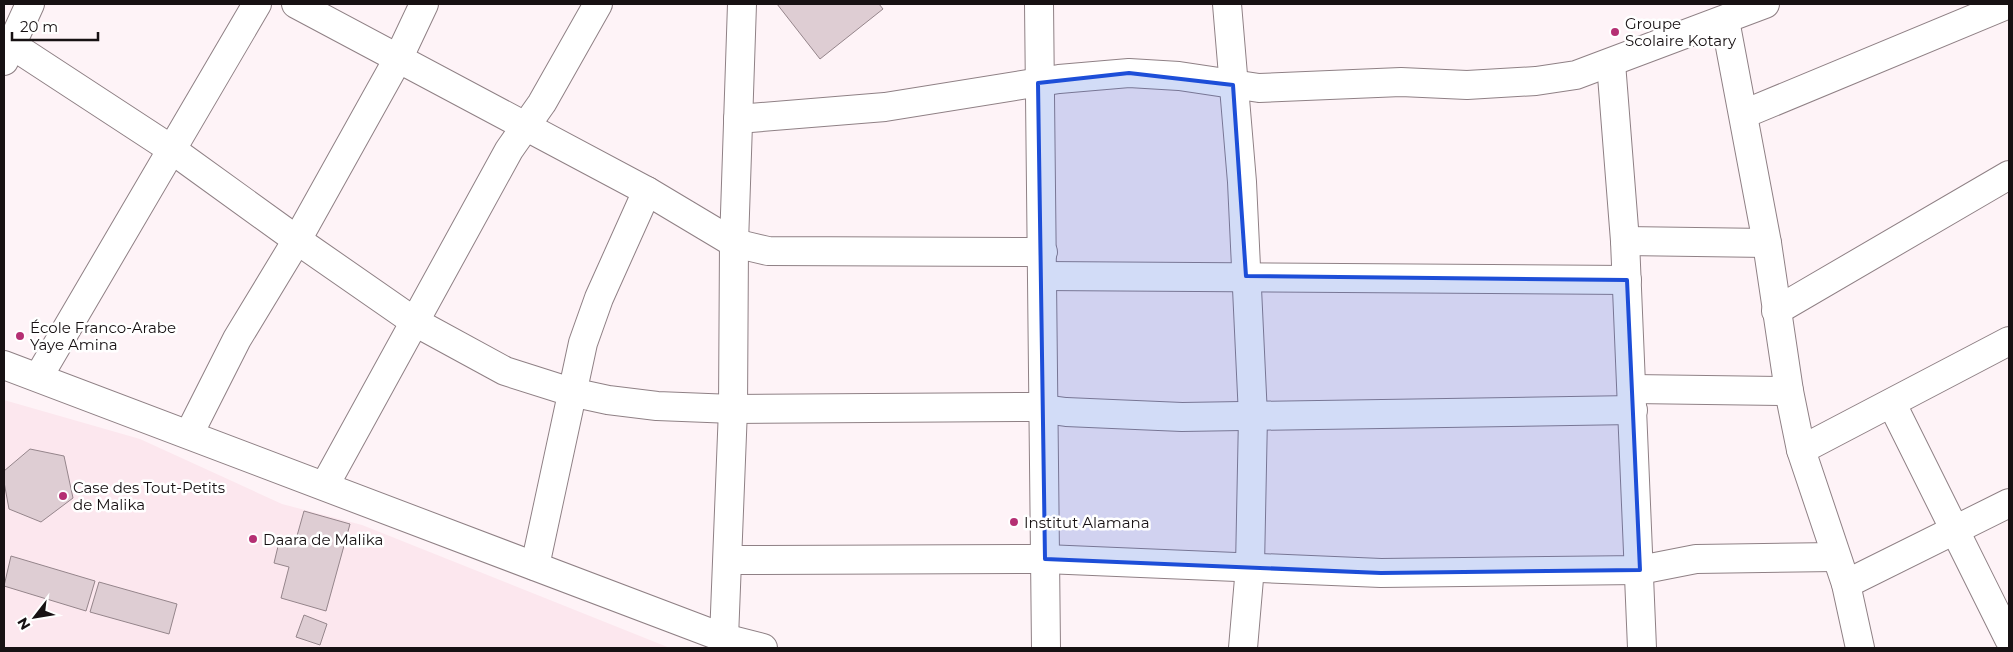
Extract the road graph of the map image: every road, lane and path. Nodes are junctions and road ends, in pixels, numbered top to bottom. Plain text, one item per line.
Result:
1 (30, 4) edge
2 (257, 4) edge
3 (296, 4) edge
4 (424, 4) edge
5 (598, 4) edge
6 (742, 4) edge
7 (1039, 4) edge
8 (1227, 4) edge
9 (1765, 4) edge
10 (2009, 4) edge
11 (1725, 20) junction
12 (8, 53) edge
13 (398, 56) junction
14 (1611, 63) junction
15 (1038, 83) junction
16 (1233, 85) junction
17 (1744, 114) junction
18 (738, 119) junction
19 (526, 124) junction
20 (172, 149) junction
21 (2009, 175) edge
22 (647, 191) junction
23 (297, 240) junction
24 (1625, 241) junction
25 (1767, 243) junction
26 (734, 244) junction
27 (1043, 264) junction
28 (1246, 276) junction
29 (1627, 280) junction
30 (1776, 311) junction
31 (415, 322) junction
32 (2009, 341) edge
33 (4, 365) edge
34 (39, 376) junction
35 (1789, 390) junction
36 (571, 392) junction
37 (1633, 400) junction
38 (1892, 404) junction
39 (1042, 408) junction
40 (734, 409) junction
41 (1253, 416) junction
42 (189, 434) junction
43 (1801, 450) junction
44 (325, 485) junction
45 (2009, 503) edge
46 (1956, 530) junction
47 (1835, 557) junction
48 (1045, 558) junction
49 (728, 560) junction
50 (535, 566) junction
51 (1250, 567) junction
52 (1640, 570) junction
53 (1846, 584) junction
54 (724, 638) junction
55 (2009, 639) edge
56 (763, 648) edge
57 (1046, 648) edge
58 (1243, 648) edge
59 (1642, 648) edge
60 (1860, 648) edge

1 - 12 street
2 - 20 street
3 - 13 street
4 - 13 street
5 - 19 street
6 - 18 street
7 - 15 street
8 - 16 street
9 - 11 street
10 - 17 street
11 - 14 street
11 - 17 street
12 - 20 street
13 - 19 street
13 - 23 street
14 - 16 street
14 - 24 street
15 - 16 street
15 - 18 street
15 - 27 street
16 - 28 street
17 - 25 street
18 - 26 street
19 - 22 street
19 - 31 street
20 - 23 street
20 - 34 street
21 - 30 street
22 - 26 street
22 - 36 street
23 - 31 street
23 - 42 street
24 - 25 street
24 - 29 street
25 - 30 street
26 - 27 street
26 - 40 street
27 - 28 street
27 - 39 street
28 - 29 street
28 - 41 street
29 - 37 street
30 - 35 street
31 - 36 street
31 - 44 street
32 - 38 street
33 - 34 street
34 - 42 street
35 - 37 street
35 - 43 street
36 - 40 street
36 - 50 street
37 - 41 street
37 - 52 street
38 - 43 street
38 - 46 street
39 - 40 street
39 - 41 street
39 - 48 street
40 - 49 street
41 - 51 street
42 - 44 street
43 - 47 street
44 - 50 street
45 - 46 street
46 - 53 street
46 - 55 street
47 - 52 street
47 - 53 street
48 - 49 street
48 - 51 street
48 - 57 street
49 - 54 street
50 - 54 street
51 - 52 street
51 - 58 street
52 - 59 street
53 - 60 street
54 - 56 street

